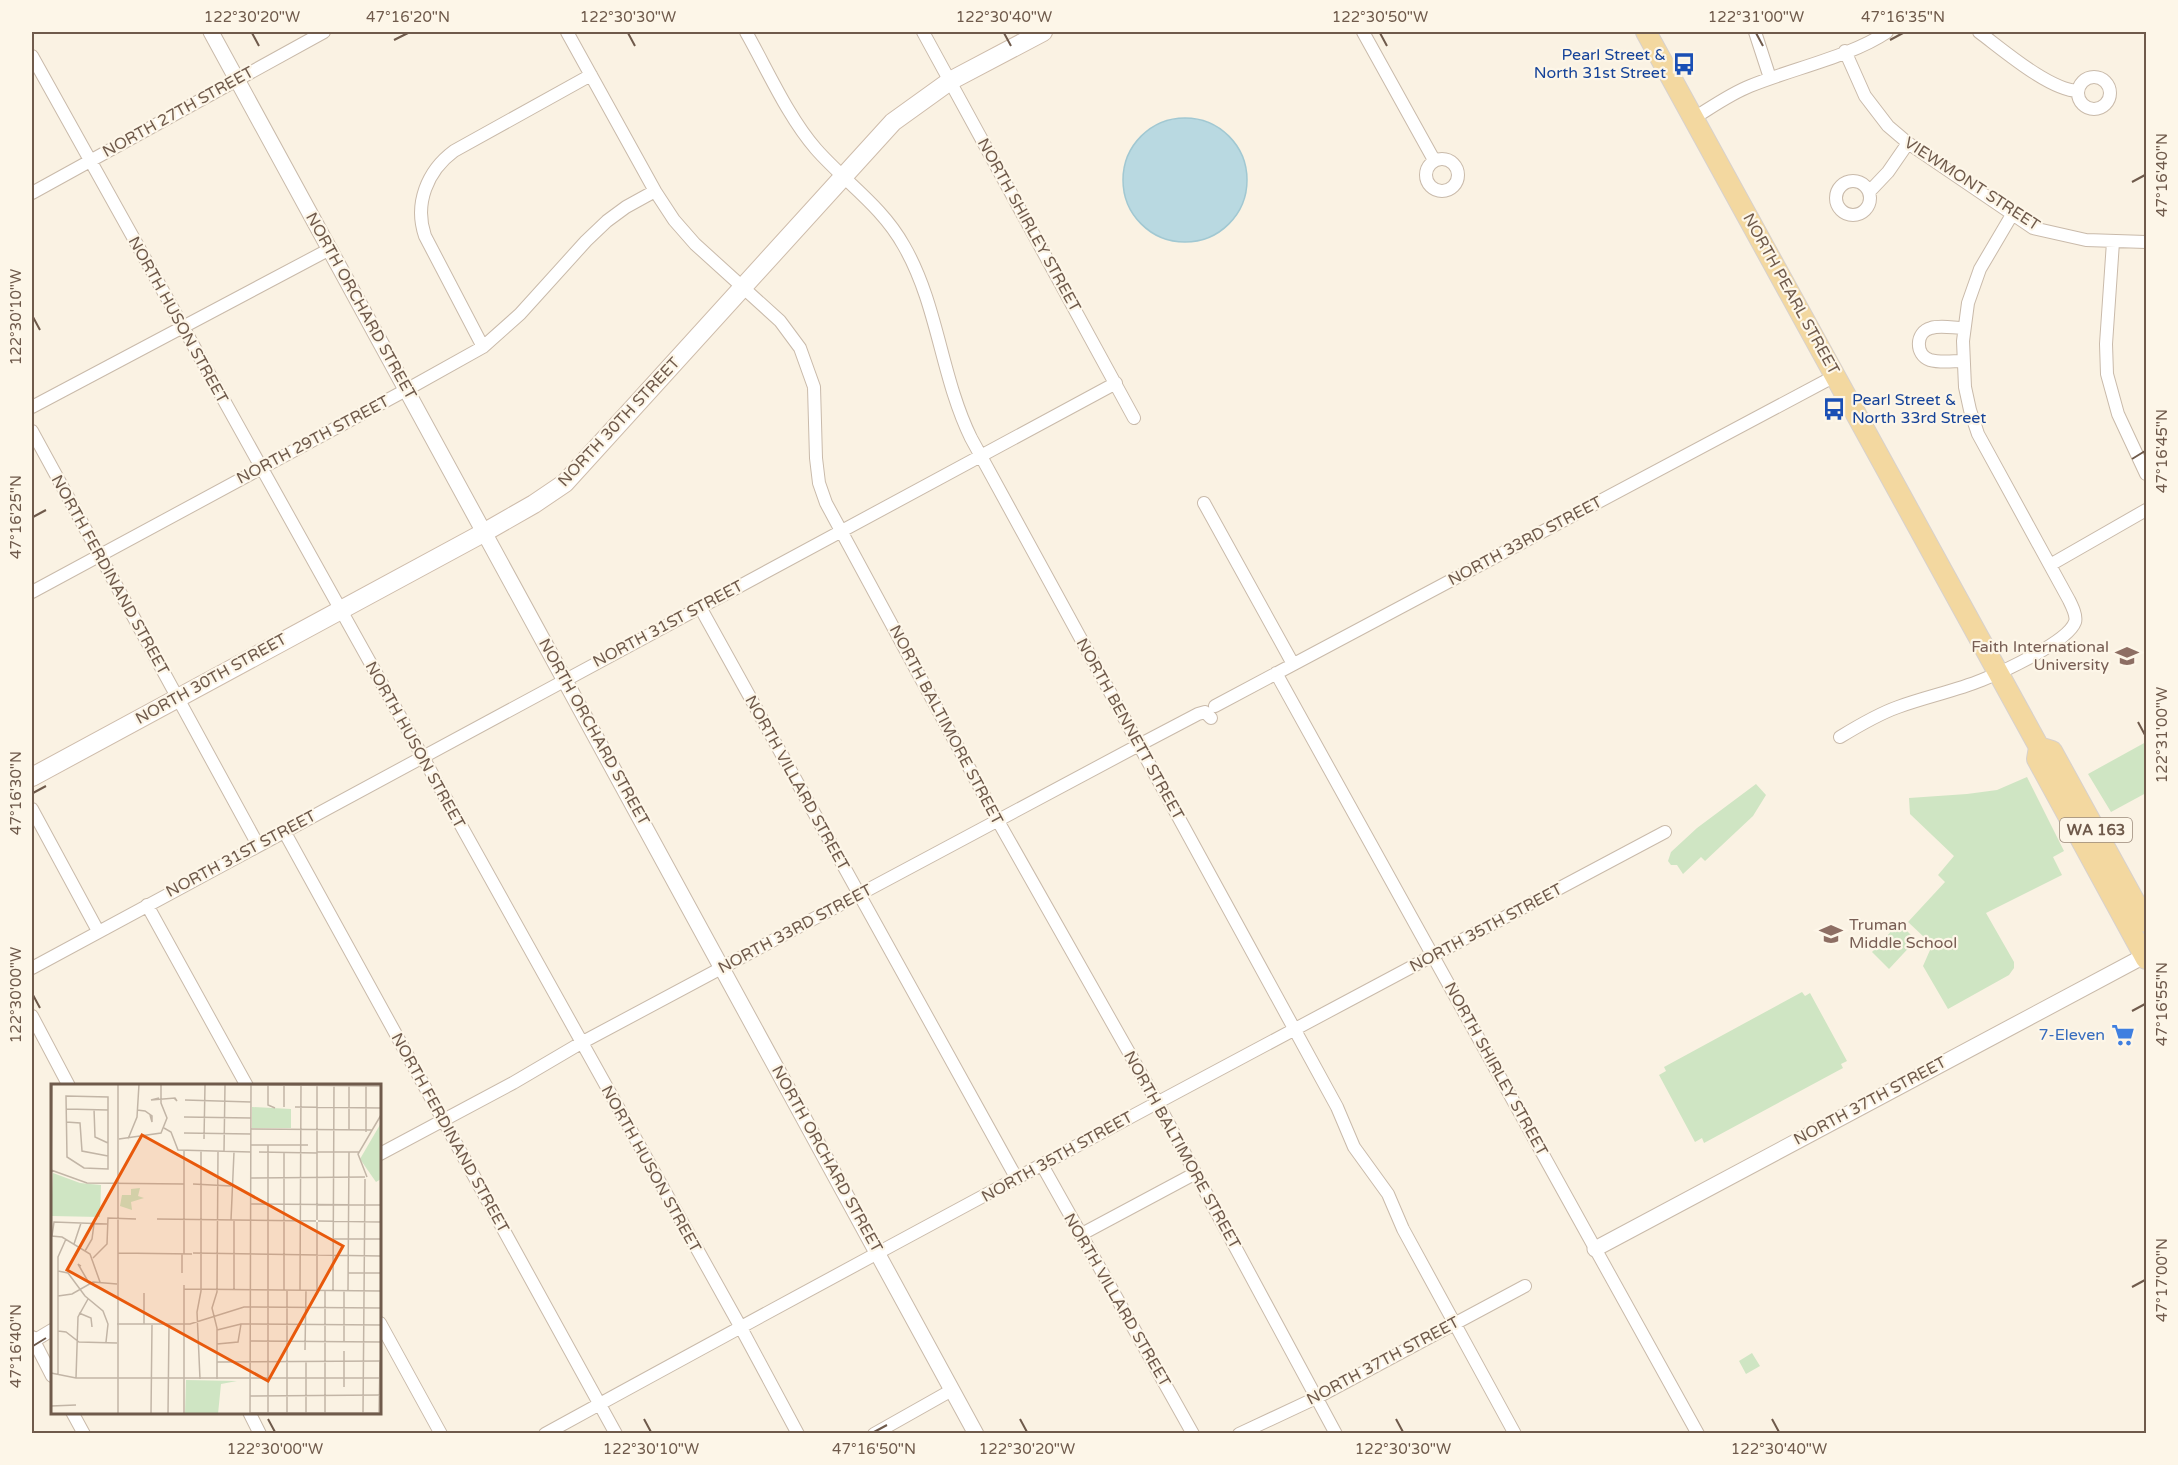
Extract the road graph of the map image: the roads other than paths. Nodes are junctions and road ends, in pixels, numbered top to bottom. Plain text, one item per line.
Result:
1 (211, 32) edge
2 (324, 32) edge
3 (567, 32) edge
4 (746, 32) edge
5 (923, 32) edge
6 (1043, 32) edge
7 (1363, 32) edge
8 (1646, 32) edge
9 (1755, 32) edge
10 (1887, 32) edge
11 (1979, 32) edge
12 (1845, 51) junction
13 (32, 56) edge
14 (591, 75) junction
15 (1770, 78) junction
16 (237, 80) junction
17 (950, 81) junction
18 (2078, 91) dead end
19 (1694, 118) junction
20 (1908, 143) junction
21 (1434, 160) dead end
22 (89, 161) junction
23 (843, 176) junction
24 (655, 191) junction
25 (1869, 192) dead end
26 (32, 193) edge
27 (2013, 213) junction
28 (2113, 242) junction
29 (2146, 242) edge
30 (330, 249) junction
31 (743, 288) junction
32 (182, 327) junction
33 (1964, 328) junction
34 (483, 346) junction
35 (1963, 361) junction
36 (1835, 376) junction
37 (1116, 383) junction
38 (406, 390) junction
39 (32, 407) edge
40 (1134, 418) dead end
41 (32, 431) edge
42 (980, 455) junction
43 (260, 468) junction
44 (2146, 474) edge
45 (1204, 503) dead end
46 (2146, 510) edge
47 (841, 531) junction
48 (485, 532) junction
49 (100, 555) junction
50 (2050, 565) junction
51 (32, 592) edge
52 (700, 607) junction
53 (339, 609) junction
54 (1293, 664) junction
55 (1276, 673) junction
56 (1997, 673) junction
57 (565, 680) junction
58 (177, 697) junction
59 (1840, 737) dead end
60 (1139, 745) junction
61 (2039, 747) junction
62 (421, 757) junction
63 (32, 777) edge
64 (32, 809) edge
65 (998, 821) junction
66 (284, 831) junction
67 (1665, 832) dead end
68 (258, 845) junction
69 (859, 894) junction
70 (147, 905) junction
71 (2146, 922) edge
72 (98, 931) junction
73 (1433, 956) junction
74 (2146, 956) edge
75 (32, 968) edge
76 (723, 969) junction
77 (32, 1016) edge
78 (1295, 1030) junction
79 (581, 1043) junction
80 (68, 1084) edge
81 (246, 1084) edge
82 (1156, 1102) junction
83 (443, 1120) junction
84 (381, 1153) edge
85 (1042, 1165) junction
86 (1194, 1174) junction
87 (1017, 1179) junction
88 (1080, 1235) junction
89 (1595, 1249) junction
90 (878, 1252) junction
91 (1525, 1286) dead end
92 (1455, 1323) junction
93 (381, 1325) edge
94 (740, 1326) junction
95 (51, 1330) edge
96 (32, 1340) edge
97 (51, 1374) edge
98 (952, 1390) junction
99 (1316, 1398) junction
100 (600, 1403) junction
101 (73, 1414) edge
102 (250, 1414) edge
103 (84, 1434) edge
104 (260, 1434) edge
105 (441, 1434) edge
106 (545, 1434) edge
107 (616, 1434) edge
108 (798, 1434) edge
109 (874, 1434) edge
110 (976, 1434) edge
111 (1193, 1434) edge
112 (1239, 1434) edge
113 (1336, 1434) edge
114 (1515, 1434) edge
115 (1698, 1434) edge

1 - 16 street, NORTH ORCHARD STREET
2 - 16 street, NORTH 27TH STREET
3 - 14 street, NORTH BALTIMORE STREET
4 - 23 street, NORTH BENNETT STREET
5 - 17 street, NORTH SHIRLEY STREET
6 - 17 main road, NORTH 30TH STREET
7 - 21 street
8 - 19 main road, NORTH PEARL STREET / WA 163
9 - 15 street
10 - 12 street
11 - 18 street
12 - 15 street
12 - 20 street, VIEWMONT STREET
13 - 22 street, NORTH HUSON STREET
14 - 24 street, NORTH BALTIMORE STREET
14 - 34 street
15 - 19 street
16 - 22 street, NORTH 27TH STREET
16 - 30 street, NORTH ORCHARD STREET
17 - 23 main road, NORTH 30TH STREET
17 - 37 street, NORTH SHIRLEY STREET
19 - 36 main road, NORTH PEARL STREET / WA 163
20 - 25 street
20 - 27 street, VIEWMONT STREET
22 - 26 street, NORTH 27TH STREET
22 - 32 street, NORTH HUSON STREET
23 - 31 main road, NORTH 30TH STREET
23 - 42 street, NORTH BENNETT STREET
24 - 31 street, NORTH BALTIMORE STREET
24 - 34 street, NORTH 29TH STREET
27 - 28 street, VIEWMONT STREET
27 - 33 street
28 - 29 street, VIEWMONT STREET
28 - 44 street
30 - 32 street
30 - 38 street, NORTH ORCHARD STREET
31 - 47 street, NORTH BALTIMORE STREET
31 - 48 main road, NORTH 30TH STREET
32 - 39 street
32 - 43 street, NORTH HUSON STREET
33 - 35 street
33 - 35 street
34 - 38 street, NORTH 29TH STREET
35 - 50 street
36 - 54 street, NORTH 33RD STREET
36 - 56 main road, NORTH PEARL STREET / WA 163
37 - 40 street, NORTH SHIRLEY STREET
37 - 42 street, NORTH 31ST STREET
38 - 43 street, NORTH 29TH STREET
38 - 48 street, NORTH ORCHARD STREET
41 - 49 street, NORTH FERDINAND STREET
42 - 47 street, NORTH 31ST STREET
42 - 60 street, NORTH BENNETT STREET
43 - 49 street, NORTH 29TH STREET
43 - 53 street, NORTH HUSON STREET
45 - 54 street
46 - 50 street
47 - 52 street, NORTH 31ST STREET
47 - 65 street, NORTH BALTIMORE STREET
48 - 53 main road, NORTH 30TH STREET
48 - 57 street, NORTH ORCHARD STREET
49 - 51 street, NORTH 29TH STREET
49 - 58 street, NORTH FERDINAND STREET
50 - 56 street
52 - 57 street, NORTH 31ST STREET
52 - 69 street, NORTH VILLARD STREET
53 - 58 main road, NORTH 30TH STREET
53 - 62 street, NORTH HUSON STREET
54 - 55 street, NORTH 33RD STREET
55 - 60 street, NORTH 33RD STREET
55 - 73 street, NORTH SHIRLEY STREET
56 - 59 street
56 - 61 main road, NORTH PEARL STREET / WA 163
57 - 62 street, NORTH 31ST STREET
57 - 76 street, NORTH ORCHARD STREET
58 - 63 main road, NORTH 30TH STREET
58 - 68 street, NORTH FERDINAND STREET
60 - 65 street, NORTH 33RD STREET
60 - 78 street, NORTH BENNETT STREET
61 - 71 main road, NORTH PEARL STREET / WA 163
61 - 74 main road, NORTH PEARL STREET / WA 163
62 - 66 street, NORTH 31ST STREET
62 - 79 street, NORTH HUSON STREET
64 - 72 street
65 - 69 street, NORTH 33RD STREET
65 - 82 street, NORTH BALTIMORE STREET
66 - 68 street, NORTH 31ST STREET
66 - 83 street, NORTH FERDINAND STREET
67 - 73 street, NORTH 35TH STREET
68 - 70 street, NORTH 31ST STREET
69 - 76 street, NORTH 33RD STREET
69 - 87 street, NORTH VILLARD STREET
70 - 72 street, NORTH 31ST STREET
70 - 81 street
72 - 75 street, NORTH 31ST STREET
73 - 78 street, NORTH 35TH STREET
73 - 89 street, NORTH SHIRLEY STREET
74 - 89 street, NORTH 37TH STREET
76 - 79 street, NORTH 33RD STREET
76 - 90 street, NORTH ORCHARD STREET
77 - 80 street
78 - 82 street, NORTH 35TH STREET
78 - 92 street, NORTH BENNETT STREET
79 - 83 street, NORTH 33RD STREET
79 - 94 street, NORTH HUSON STREET
82 - 85 street, NORTH 35TH STREET
82 - 86 street, NORTH BALTIMORE STREET
83 - 84 street, NORTH 33RD STREET
83 - 100 street, NORTH FERDINAND STREET
85 - 87 street, NORTH 35TH STREET
85 - 88 street, NORTH VILLARD STREET
86 - 88 street
86 - 99 street, NORTH BALTIMORE STREET
87 - 90 street, NORTH 35TH STREET
88 - 111 street, NORTH VILLARD STREET
89 - 115 street, NORTH SHIRLEY STREET
90 - 94 street, NORTH 35TH STREET
90 - 98 street, NORTH ORCHARD STREET
91 - 92 street, NORTH 37TH STREET
92 - 99 street, NORTH 37TH STREET
92 - 114 street, NORTH BENNETT STREET
93 - 105 street
94 - 100 street, NORTH 35TH STREET
94 - 108 street, NORTH HUSON STREET
95 - 96 street
96 - 97 street
98 - 109 street
98 - 110 street, NORTH ORCHARD STREET
99 - 112 street, NORTH 37TH STREET
99 - 113 street, NORTH BALTIMORE STREET
100 - 106 street, NORTH 35TH STREET
100 - 107 street, NORTH FERDINAND STREET
101 - 103 street
102 - 104 street

